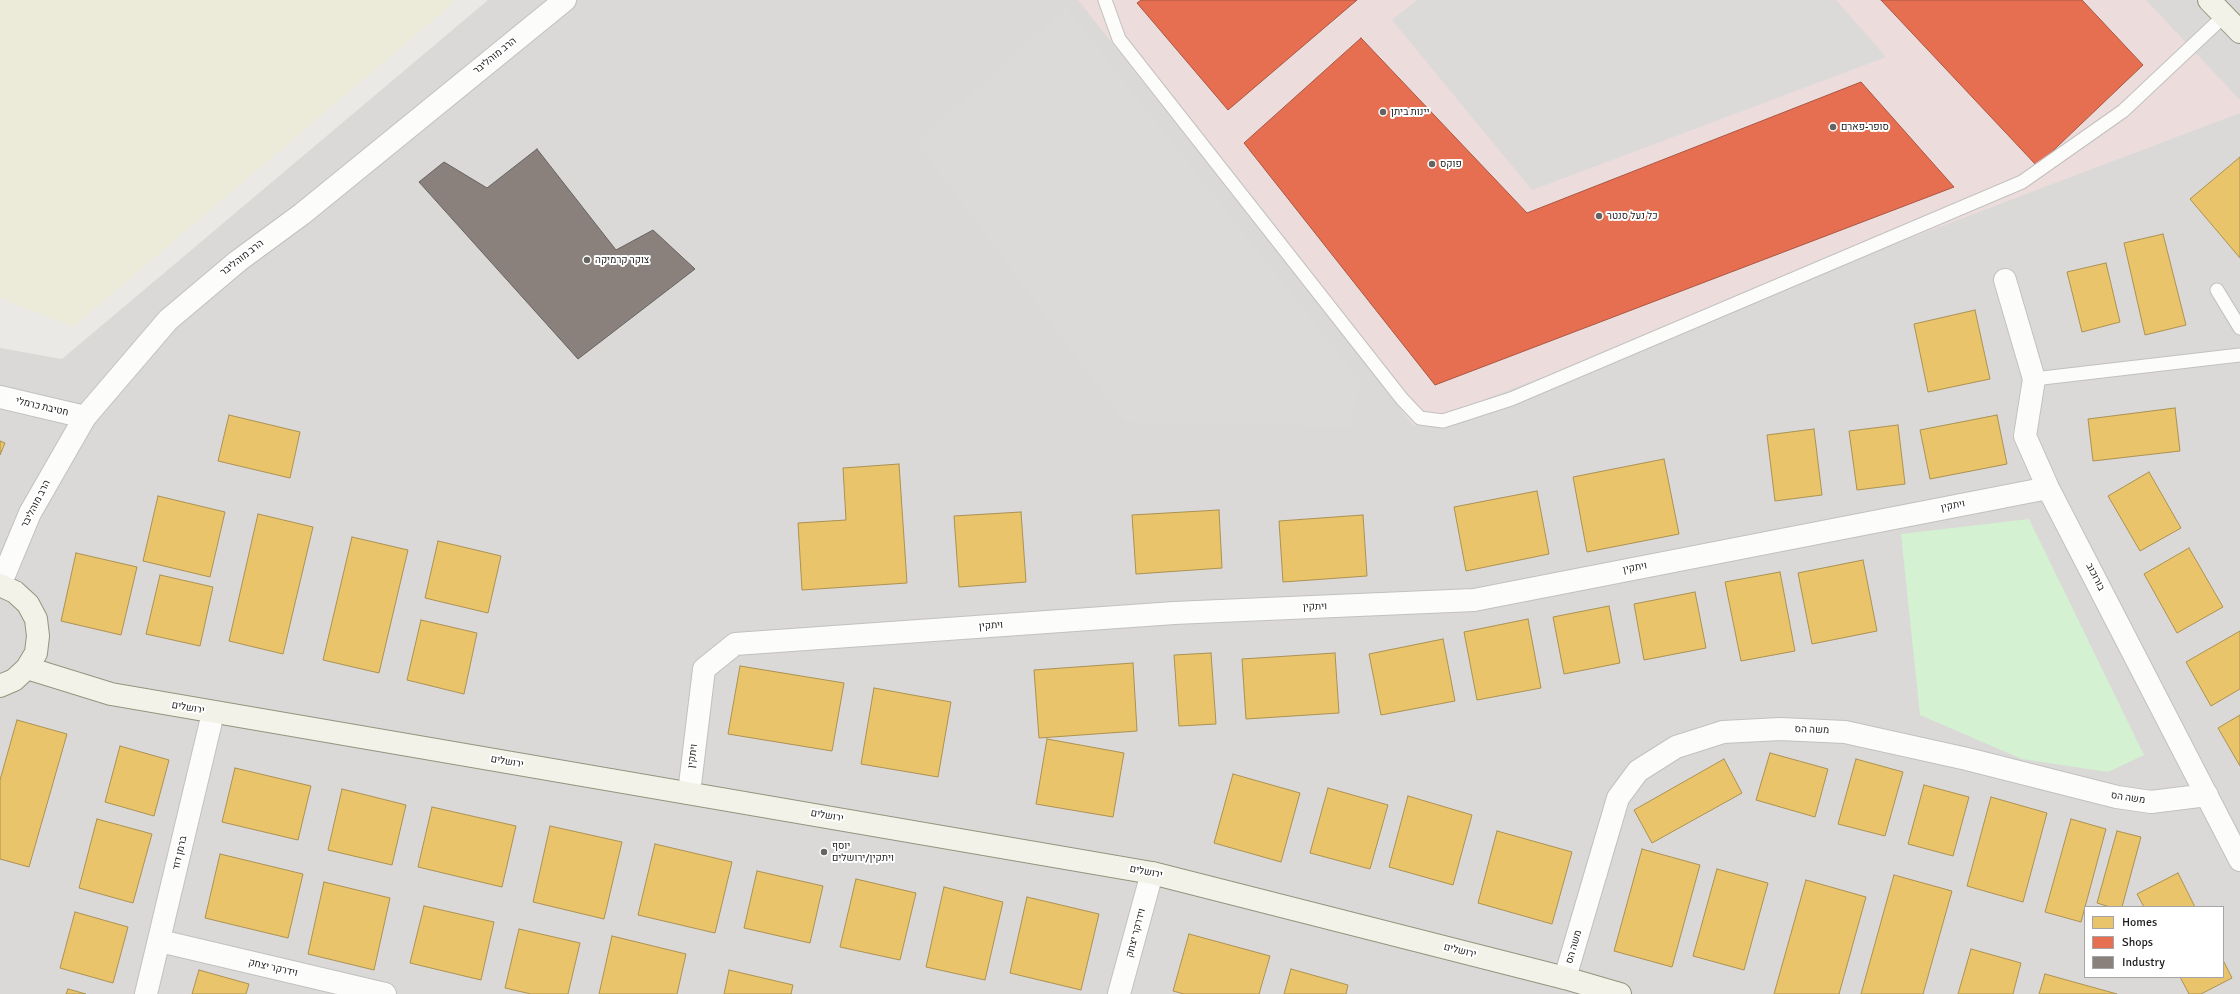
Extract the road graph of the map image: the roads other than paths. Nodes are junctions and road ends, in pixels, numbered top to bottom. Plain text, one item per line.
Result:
1 (565, 0) edge
2 (1105, 0) edge
3 (2209, 0) edge
4 (2224, 16) junction
5 (2240, 32) edge
6 (2005, 280) dead end
7 (2217, 290) dead end
8 (2240, 328) edge
9 (2240, 355) edge
10 (2034, 380) junction
11 (0, 397) edge
12 (84, 417) junction
13 (2048, 488) junction
14 (0, 585) edge
15 (27, 668) junction
16 (0, 686) edge
17 (214, 713) junction
18 (689, 793) junction
19 (2207, 794) junction
20 (2240, 860) edge
21 (1152, 872) junction
22 (160, 942) junction
23 (1565, 978) junction
24 (1606, 992) edge
25 (146, 994) edge
26 (385, 994) edge
27 (1119, 994) edge

1 - 12 street, הרב מוהליבר
2 - 4 lane
3 - 4 street
4 - 5 street
6 - 10 street, בורוכוב
7 - 8 lane
9 - 10 lane
10 - 13 street, בורוכוב
11 - 12 street, חטיבת כרמלי
12 - 14 street, הרב מוהליבר
13 - 18 street, ויתקין
13 - 19 street, בורוכוב
14 - 15 street
15 - 16 street
15 - 17 street, ירושלים
17 - 18 street, ירושלים
17 - 22 street, ברמן דוד
18 - 21 street, ירושלים
19 - 20 street, בורוכוב
19 - 23 street, משה הס
21 - 23 street, ירושלים
21 - 27 street, וידרקר יצחק
22 - 25 street, ברמן דוד
22 - 26 street, וידרקר יצחק
23 - 24 street, ירושלים

